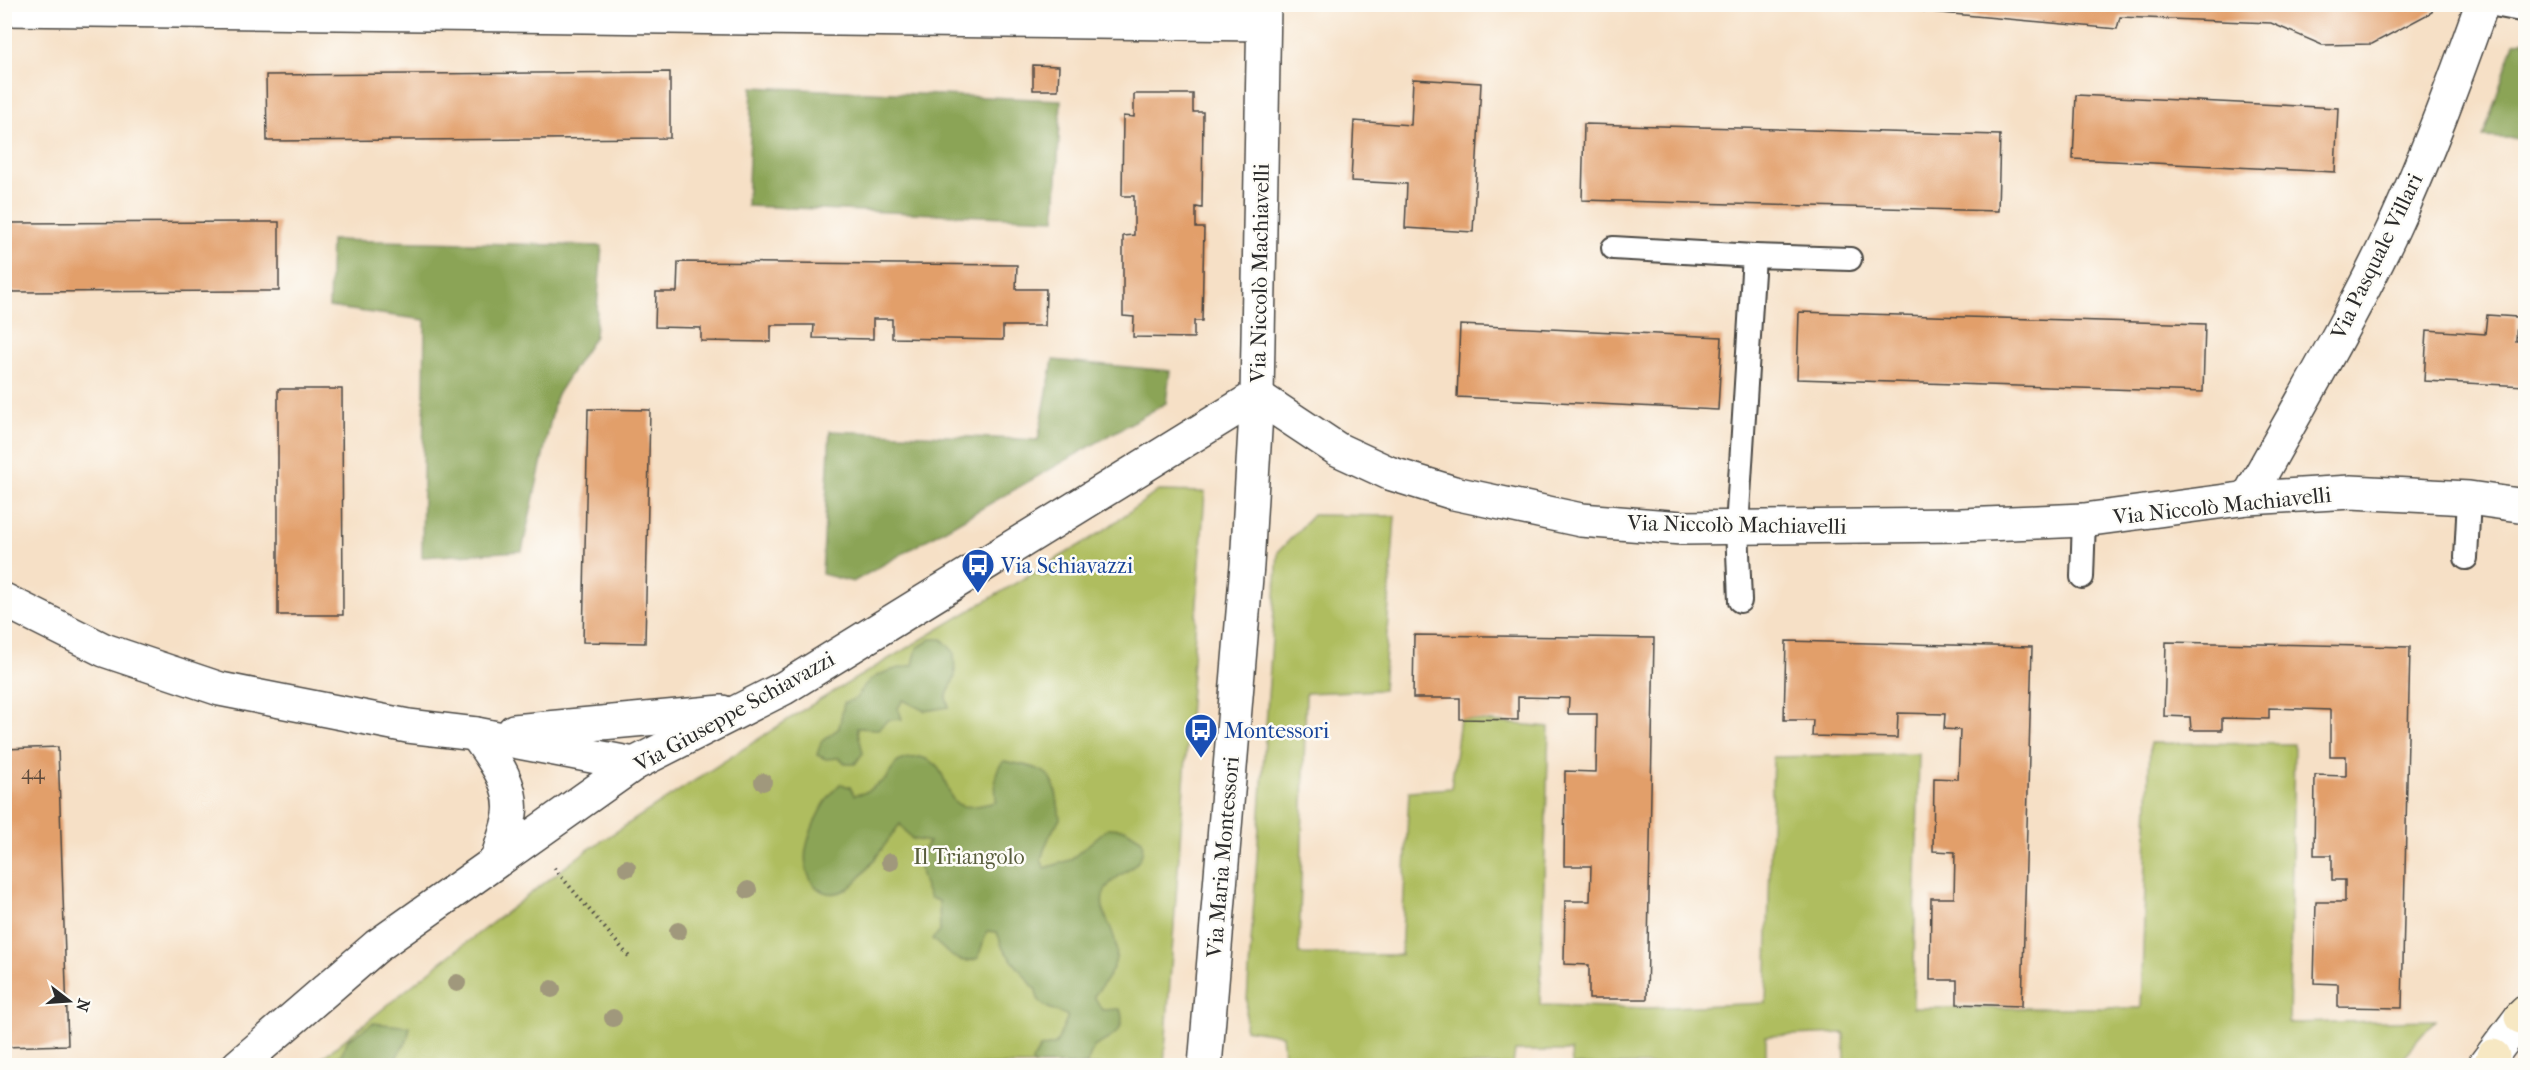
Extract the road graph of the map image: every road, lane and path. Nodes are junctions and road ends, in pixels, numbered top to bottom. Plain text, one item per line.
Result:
1 (2482, 4) edge
2 (2489, 4) edge
3 (4, 9) edge
4 (2526, 11) edge
5 (1264, 14) edge
6 (1613, 248) dead end
7 (1754, 256) junction
8 (1850, 259) dead end
9 (1257, 396) junction
10 (2248, 498) junction
11 (2469, 498) junction
12 (2526, 506) edge
13 (2084, 520) junction
14 (1737, 528) junction
15 (2466, 558) dead end
16 (2082, 577) dead end
17 (4, 600) edge
18 (1740, 601) dead end
19 (739, 710) junction
20 (476, 734) junction
21 (634, 764) junction
22 (528, 838) junction
23 (497, 860) junction
24 (631, 959) dead end
25 (2524, 1015) edge
26 (2489, 1062) edge
27 (238, 1065) edge
28 (1205, 1065) edge

1 - 10 street, Via Pasquale Villari
2 - 4 lane
3 - 5 street
5 - 9 street, Via Niccolò Machiavelli
6 - 7 lane
7 - 8 lane
7 - 14 lane
9 - 14 street, Via Niccolò Machiavelli
9 - 19 street, Via Giuseppe Schiavazzi
9 - 28 street, Via Maria Montessori
10 - 11 street, Via Niccolò Machiavelli
10 - 13 street, Via Niccolò Machiavelli
11 - 12 street, Via Niccolò Machiavelli
11 - 15 lane
13 - 14 street, Via Niccolò Machiavelli
13 - 16 lane
14 - 18 lane
17 - 20 street
19 - 20 street
19 - 21 street, Via Giuseppe Schiavazzi
20 - 21 street
20 - 23 street
21 - 22 street, Via Giuseppe Schiavazzi
22 - 23 street, Via Giuseppe Schiavazzi
22 - 24 path
23 - 27 street, Via Giuseppe Schiavazzi
25 - 26 street

